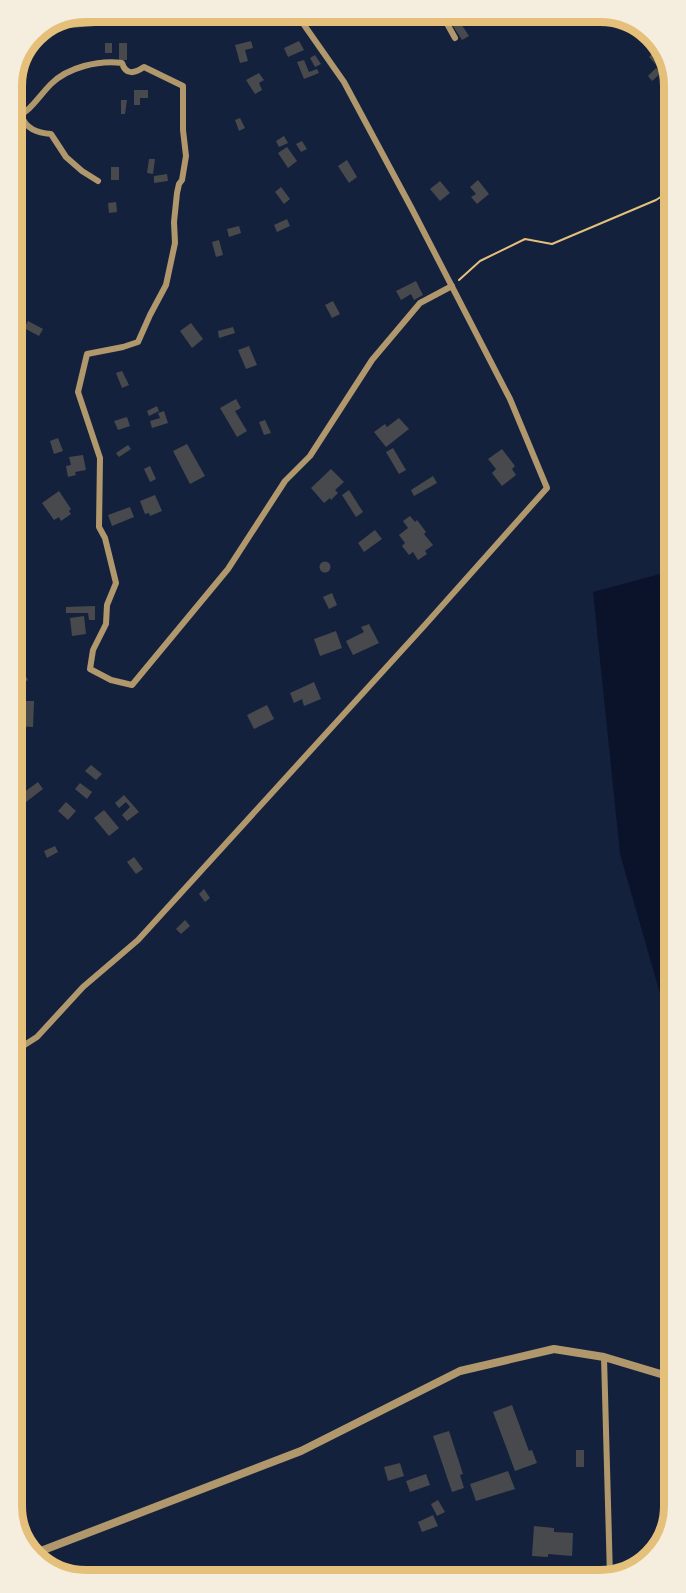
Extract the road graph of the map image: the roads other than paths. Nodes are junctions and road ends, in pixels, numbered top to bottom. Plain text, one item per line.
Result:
1 (98, 22) edge
2 (302, 22) edge
3 (446, 23) edge
4 (71, 25) edge
5 (455, 38) dead end
6 (23, 113) edge
7 (23, 122) edge
8 (98, 181) dead end
9 (452, 286) junction
10 (22, 1046) edge
11 (604, 1357) junction
12 (664, 1375) edge
13 (40, 1551) edge
14 (610, 1569) edge

1 - 4 street
2 - 9 street
3 - 5 street
6 - 9 street
7 - 8 street
9 - 10 street
11 - 12 street
11 - 13 street
11 - 14 street

